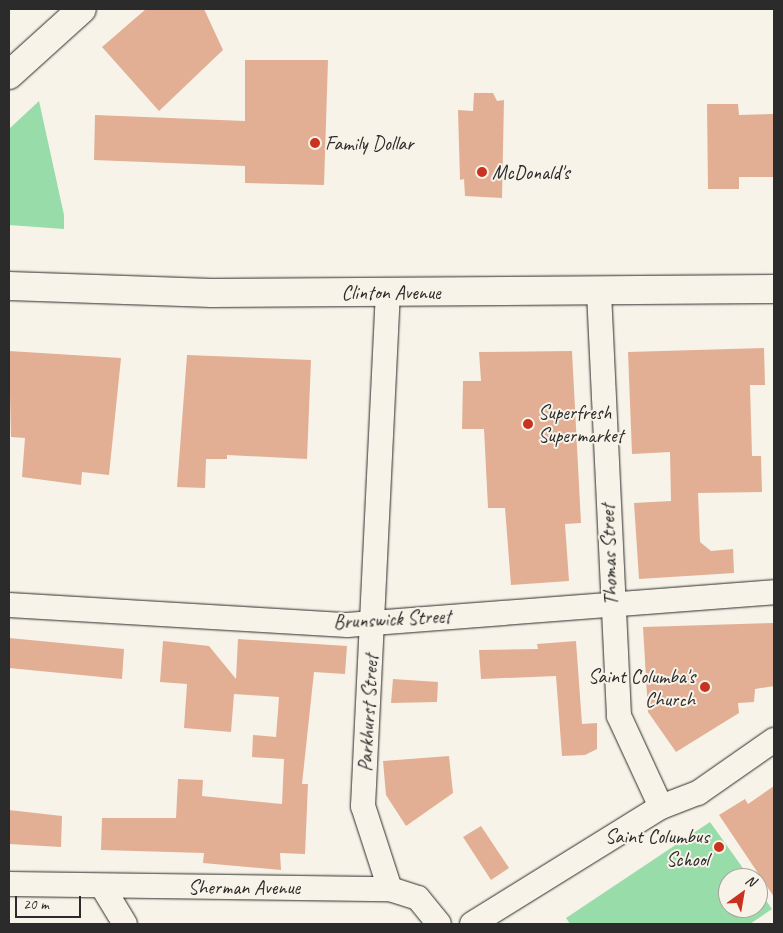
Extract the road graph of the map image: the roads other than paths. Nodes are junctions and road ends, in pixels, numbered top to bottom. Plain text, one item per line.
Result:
1 (82, 9) edge
2 (11, 68) edge
3 (9, 286) edge
4 (774, 289) edge
5 (388, 292) junction
6 (599, 292) junction
7 (774, 592) edge
8 (611, 603) junction
9 (9, 605) edge
10 (373, 622) junction
11 (774, 740) edge
12 (661, 807) junction
13 (9, 884) edge
14 (102, 886) junction
15 (390, 888) junction
16 (125, 924) edge
17 (439, 924) edge
18 (472, 924) edge

1 - 2 main road
3 - 5 main road, Clinton Avenue
4 - 6 main road, Clinton Avenue
5 - 6 main road, Clinton Avenue
5 - 10 street, Parkhurst Street
6 - 8 street, Thomas Street
7 - 8 street, Brunswick Street
8 - 10 street, Brunswick Street
8 - 12 street, Thomas Street
9 - 10 street, Brunswick Street
10 - 15 street, Parkhurst Street
11 - 12 street
12 - 18 street
13 - 14 street, Sherman Avenue
14 - 15 street, Sherman Avenue
14 - 16 street
15 - 17 street

